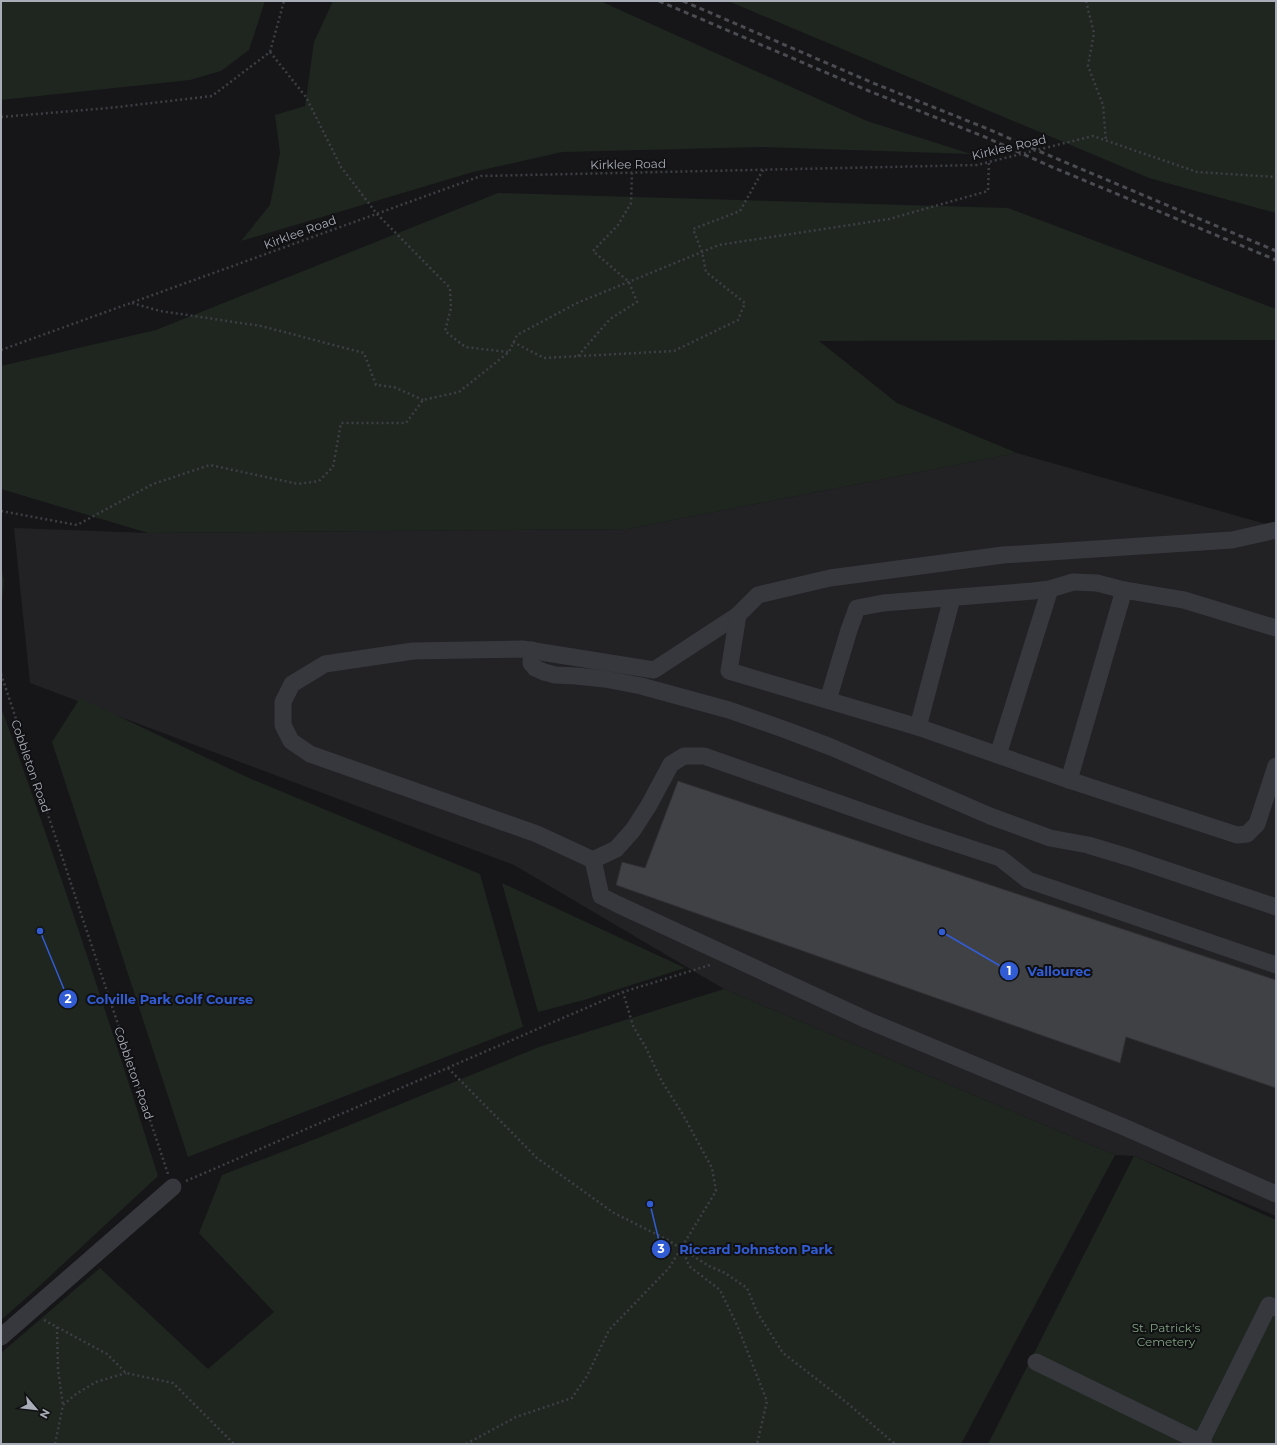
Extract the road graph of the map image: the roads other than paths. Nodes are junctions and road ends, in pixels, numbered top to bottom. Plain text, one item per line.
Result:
1 (1276, 530) edge
2 (1050, 589) junction
3 (1124, 590) junction
4 (952, 598) junction
5 (738, 615) junction
6 (1276, 628) edge
7 (532, 650) junction
8 (828, 700) junction
9 (918, 727) junction
10 (998, 755) junction
11 (1276, 766) edge
12 (1069, 780) junction
13 (593, 860) junction
14 (1276, 907) edge
15 (1276, 966) edge
16 (173, 1187) road end
17 (1276, 1194) edge
18 (1276, 1308) edge
19 (1, 1338) edge
20 (1036, 1362) dead end
21 (1202, 1443) edge

1 - 5 lane
2 - 3 lane
2 - 4 lane
2 - 10 lane
3 - 6 lane
3 - 12 lane
4 - 8 lane
4 - 9 lane
5 - 7 lane
5 - 8 lane
7 - 13 lane
7 - 14 lane
8 - 9 lane
9 - 10 lane
10 - 12 lane
11 - 12 lane
13 - 15 lane
13 - 17 lane
16 - 19 lane
18 - 21 lane
20 - 21 lane

